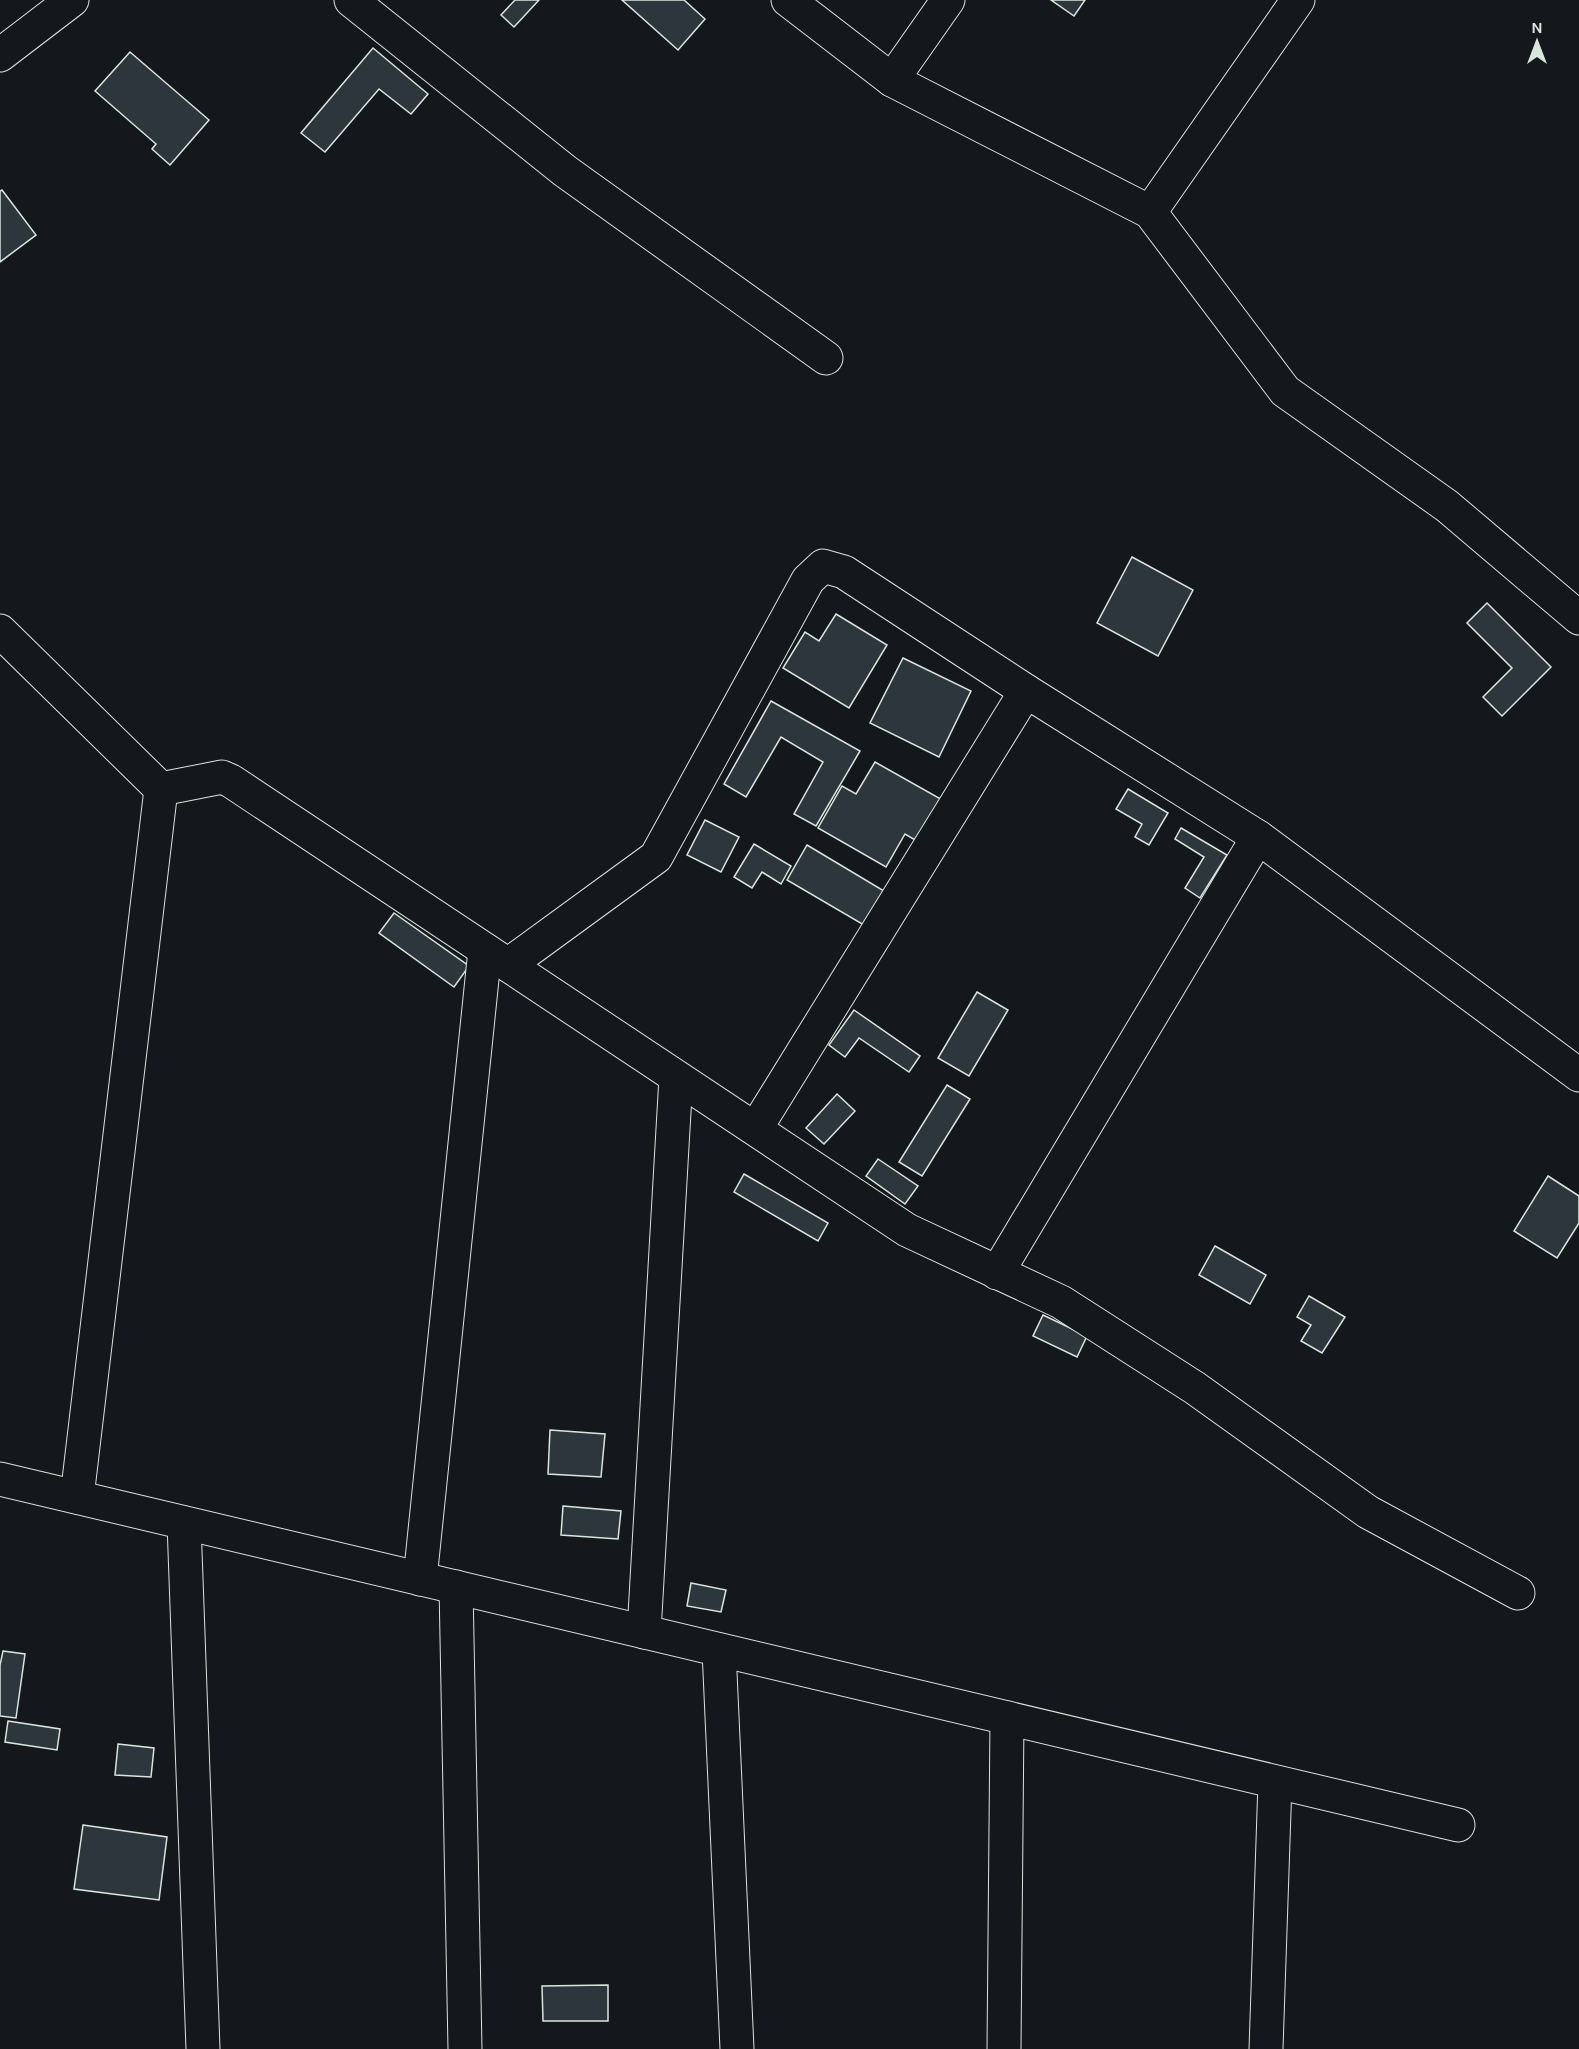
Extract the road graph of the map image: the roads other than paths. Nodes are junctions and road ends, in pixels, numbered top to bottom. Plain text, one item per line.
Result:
1 (72, 0) edge
2 (351, 0) edge
3 (788, 0) edge
4 (948, 0) edge
5 (1298, 0) edge
6 (0, 55) edge
7 (892, 80) junction
8 (1150, 212) junction
9 (826, 358) dead end
10 (1579, 618) edge
11 (0, 631) edge
12 (1026, 691) junction
13 (162, 789) junction
14 (1258, 837) junction
15 (497, 958) junction
16 (1579, 1075) edge
17 (676, 1077) junction
18 (756, 1128) junction
19 (997, 1273) junction
20 (0, 1479) edge
21 (76, 1497) junction
22 (184, 1523) junction
23 (420, 1579) junction
24 (456, 1587) junction
25 (1518, 1593) dead end
26 (644, 1632) junction
27 (719, 1650) junction
28 (1007, 1718) junction
29 (1275, 1782) junction
30 (1458, 1825) dead end
31 (203, 2049) edge
32 (465, 2049) edge
33 (737, 2049) edge
34 (1004, 2049) edge
35 (1266, 2049) edge

1 - 6 street
2 - 9 street
3 - 7 street
4 - 7 street
5 - 8 street
7 - 8 street
8 - 10 street
11 - 13 street
12 - 14 street
12 - 15 street
12 - 18 street
13 - 15 street
13 - 21 street
14 - 16 street
14 - 19 street
15 - 17 street
15 - 23 street
17 - 18 street
17 - 26 street
18 - 19 street
19 - 25 street
20 - 21 street
21 - 22 street
22 - 23 street
22 - 31 street
23 - 24 street
24 - 26 street
24 - 32 street
26 - 27 street
27 - 28 street
27 - 33 street
28 - 29 street
28 - 34 street
29 - 30 street
29 - 35 street

